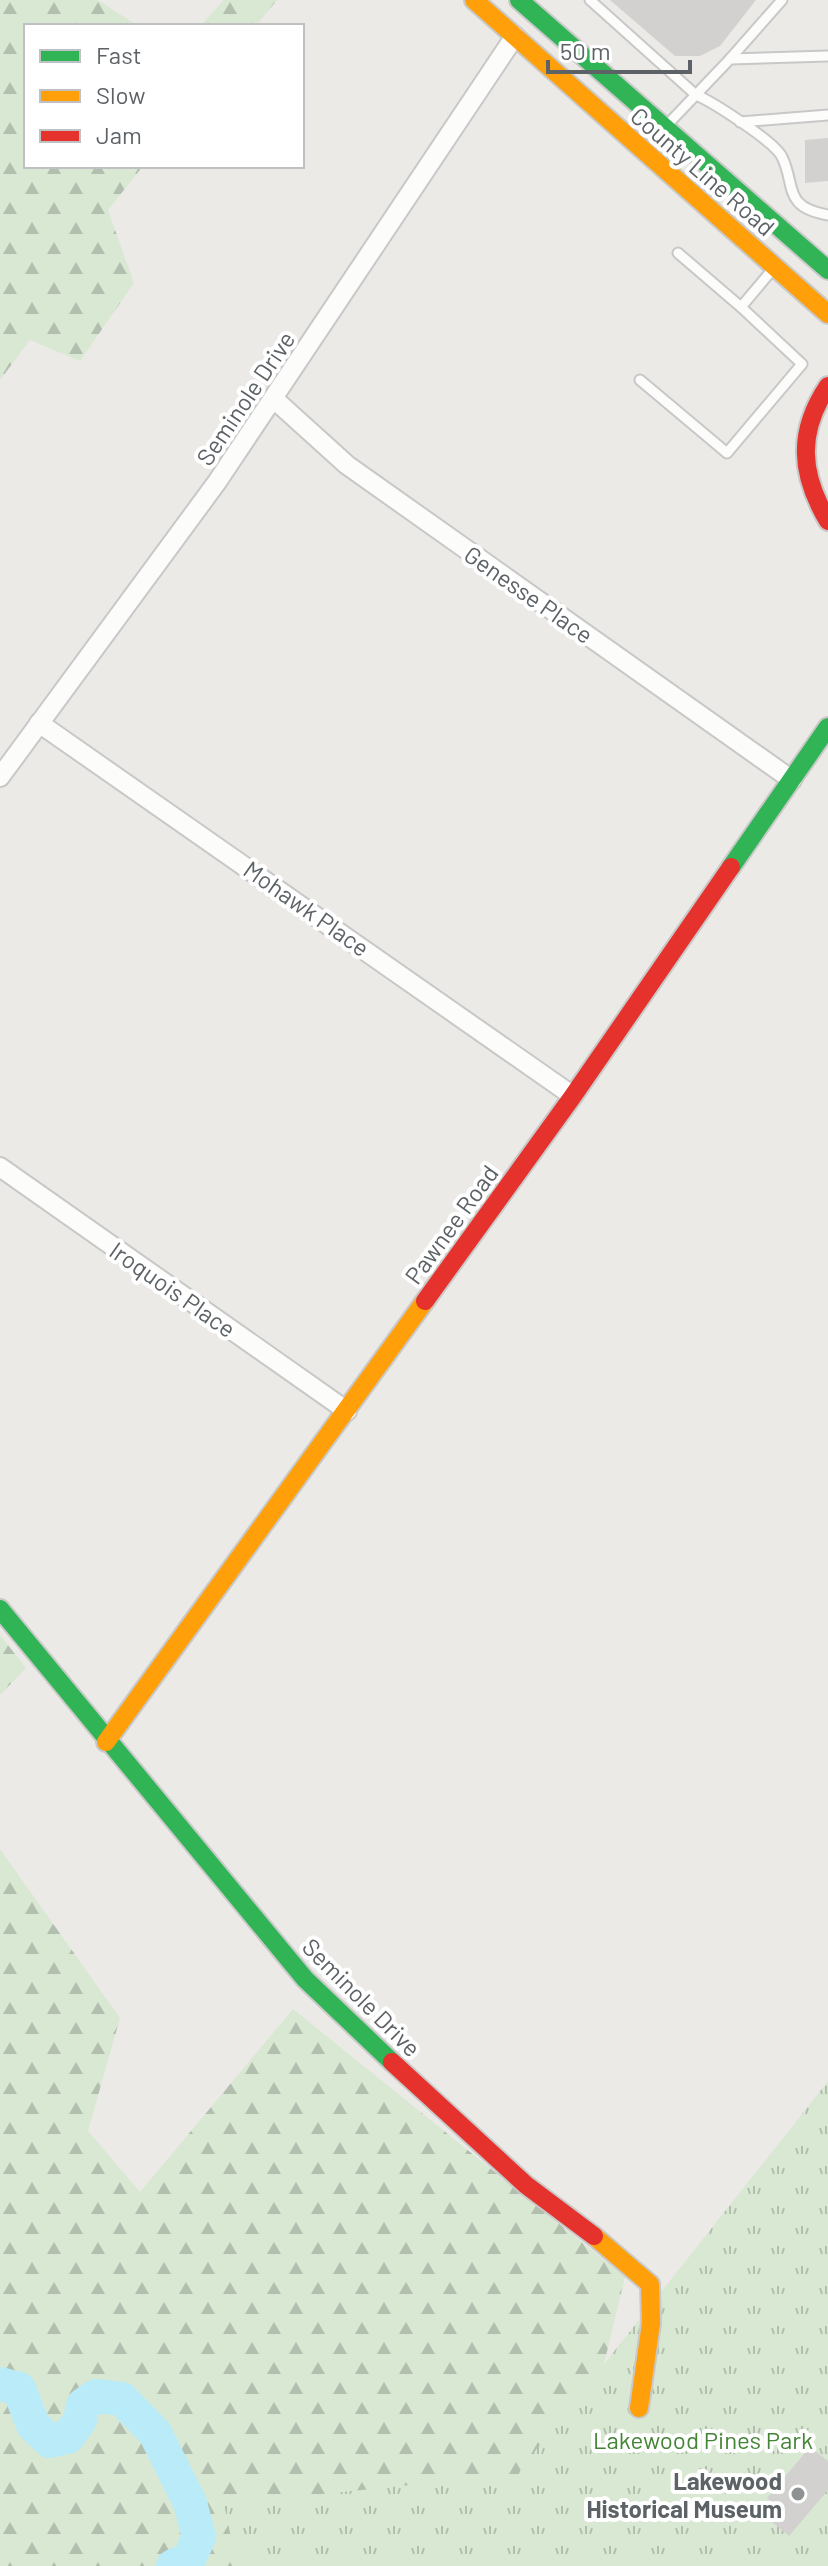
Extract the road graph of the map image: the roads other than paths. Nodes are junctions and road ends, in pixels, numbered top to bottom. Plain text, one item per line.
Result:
1 (474, 0) edge
2 (519, 0) edge
3 (590, 0) edge
4 (782, 0) edge
5 (515, 36) junction
6 (828, 56) edge
7 (730, 59) junction
8 (696, 95) junction
9 (828, 115) edge
10 (740, 122) junction
11 (665, 127) junction
12 (828, 215) edge
13 (678, 253) dead end
14 (775, 266) junction
15 (828, 270) edge
16 (741, 307) junction
17 (828, 314) edge
18 (640, 380) dead end
19 (828, 386) edge
20 (274, 399) junction
21 (828, 521) edge
22 (39, 723) junction
23 (828, 728) edge
24 (0, 777) edge
25 (792, 780) junction
26 (573, 1096) junction
27 (0, 1167) edge
28 (347, 1411) junction
29 (0, 1609) edge
30 (106, 1742) junction
31 (639, 2408) dead end

1 - 5 street, County Line Road
2 - 11 street, County Line Road
3 - 8 lane
4 - 7 lane
5 - 14 street, County Line Road
5 - 20 street, Seminole Drive
6 - 7 lane
7 - 8 lane
8 - 10 lane
8 - 11 lane
9 - 10 lane
10 - 12 lane
11 - 15 street, County Line Road
13 - 16 lane
14 - 16 lane
14 - 17 street, County Line Road
16 - 18 lane
19 - 21 street
20 - 22 street, Seminole Drive
20 - 25 street, Genesse Place
22 - 24 street, Seminole Drive
22 - 26 street, Mohawk Place
23 - 25 street, Pawnee Road
25 - 26 street, Pawnee Road
26 - 28 street, Pawnee Road
27 - 28 street, Iroquois Place
28 - 30 street, Pawnee Road
29 - 30 street, Seminole Drive
30 - 31 street, Seminole Drive

